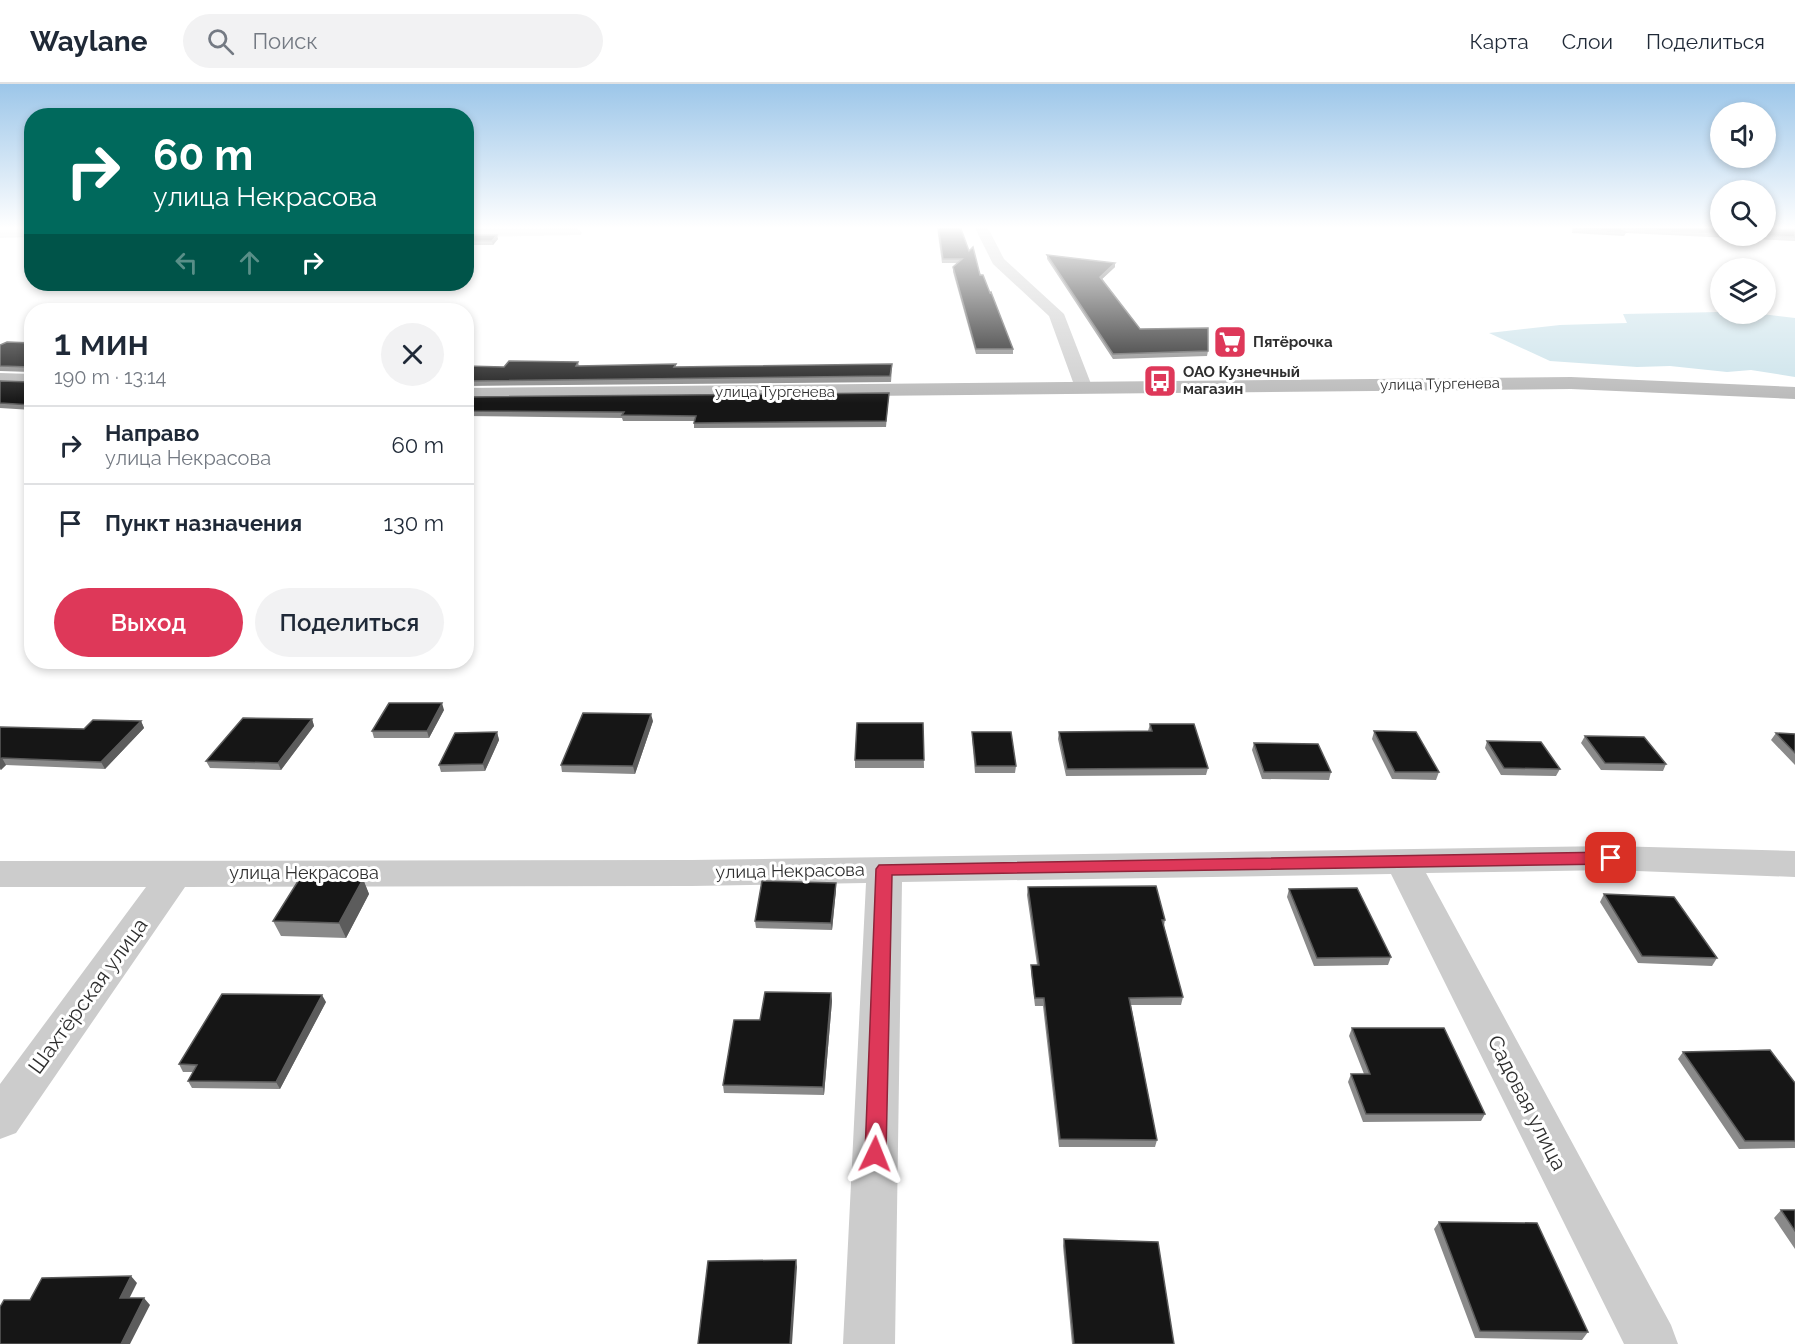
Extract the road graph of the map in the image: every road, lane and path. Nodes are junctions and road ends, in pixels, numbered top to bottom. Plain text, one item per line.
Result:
1 (1024, 285) edge
2 (0, 379) edge
3 (24, 380) edge
4 (1084, 389) junction
5 (1795, 393) edge
6 (474, 394) edge
7 (1402, 861) junction
8 (1795, 864) edge
9 (884, 869) junction
10 (175, 873) junction
11 (0, 874) edge
12 (0, 1119) edge
13 (869, 1344) edge
14 (1652, 1344) edge

1 - 4 street
2 - 3 street
4 - 5 street, улица Тургенева
4 - 6 street, улица Тургенева
7 - 8 street, улица Некрасова
7 - 9 street, улица Некрасова
7 - 14 street, Садовая улица
9 - 10 street, улица Некрасова
9 - 13 street
10 - 11 street, улица Некрасова
10 - 12 street, Шахтёрская улица

